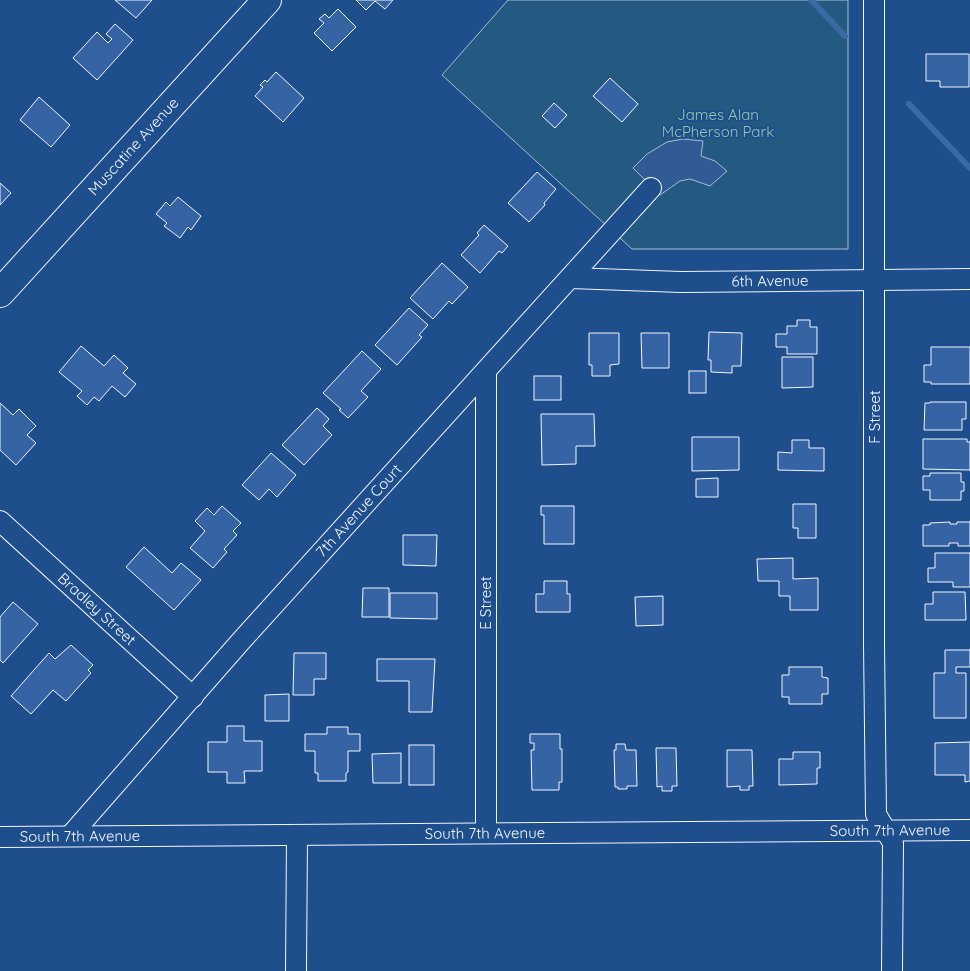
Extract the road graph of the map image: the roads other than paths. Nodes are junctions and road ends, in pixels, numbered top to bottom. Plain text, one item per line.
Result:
1 (267, 0) edge
2 (874, 0) edge
3 (651, 188) dead end
4 (570, 278) junction
5 (875, 279) junction
6 (970, 279) edge
7 (0, 293) edge
8 (486, 372) junction
9 (0, 521) edge
10 (193, 697) junction
11 (970, 830) edge
12 (885, 831) junction
13 (486, 834) junction
14 (297, 835) junction
15 (70, 836) junction
16 (0, 837) edge
17 (296, 971) edge
18 (892, 971) edge

1 - 7 main road, Muscatine Avenue
2 - 5 street, F Street
3 - 4 street, 7th Avenue Court
4 - 5 street, 6th Avenue
4 - 8 street, 7th Avenue Court
5 - 6 street, 6th Avenue
5 - 12 street, F Street
8 - 10 street, 7th Avenue Court
8 - 13 street, E Street
9 - 10 street, Bradley Street
10 - 15 street, 7th Avenue Court
11 - 12 street, South 7th Avenue
12 - 13 street, South 7th Avenue
12 - 18 street, F Street
13 - 14 street, South 7th Avenue
14 - 15 street, South 7th Avenue
14 - 17 street
15 - 16 street, South 7th Avenue

